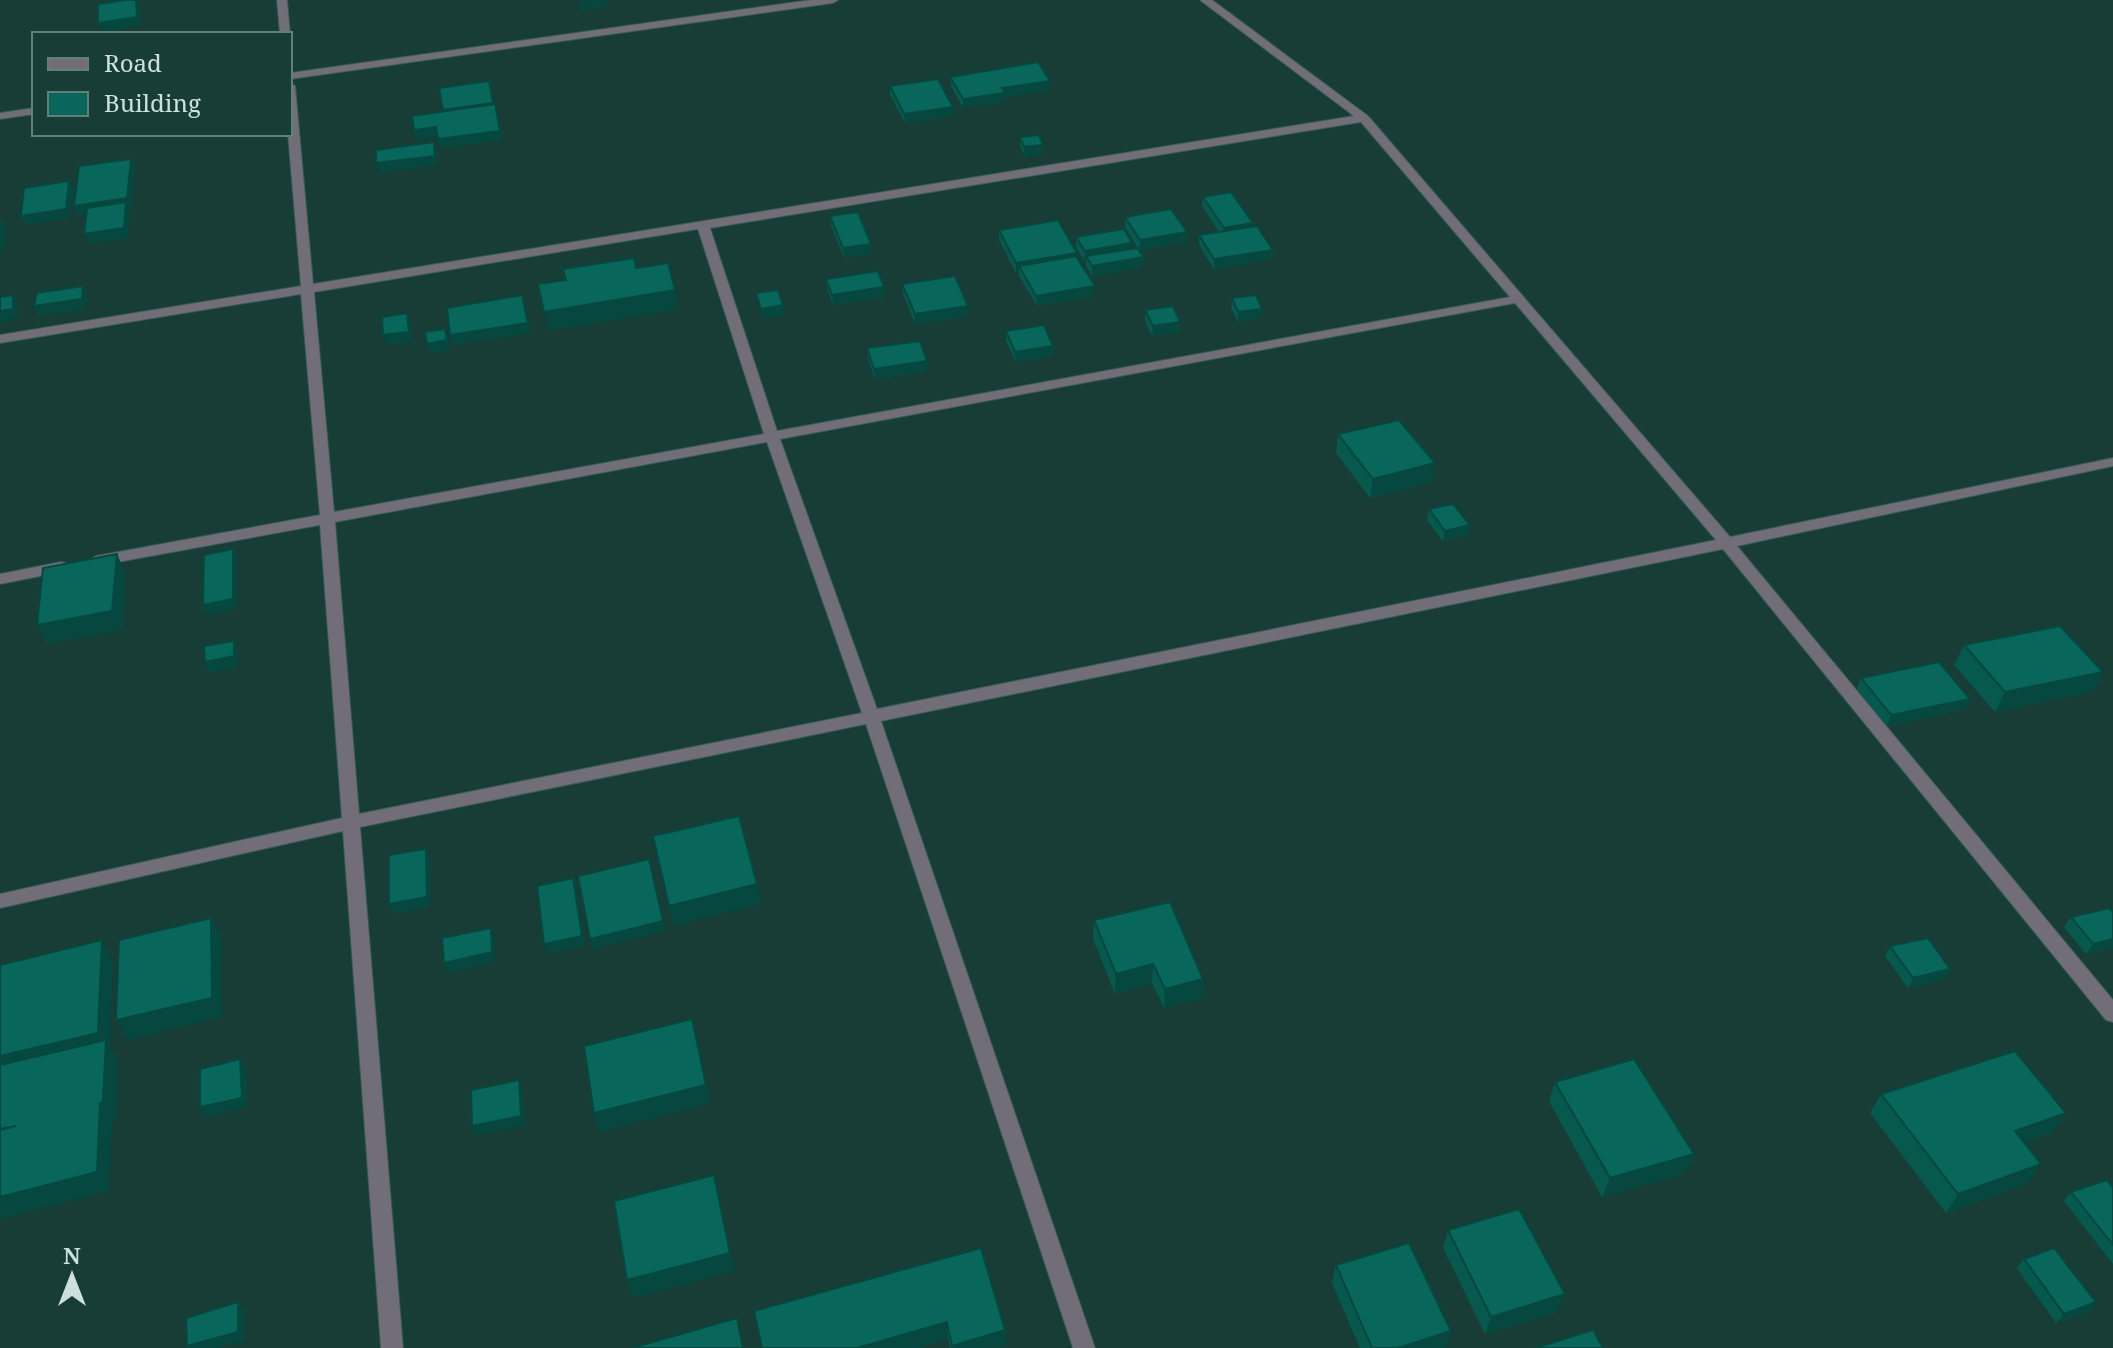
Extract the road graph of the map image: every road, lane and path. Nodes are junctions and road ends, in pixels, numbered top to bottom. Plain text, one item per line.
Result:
1 (282, 0) edge
2 (833, 0) edge
3 (1205, 0) edge
4 (285, 32) edge
5 (292, 76) edge
6 (292, 109) edge
7 (32, 111) edge
8 (0, 116) edge
9 (1364, 118) junction
10 (703, 225) junction
11 (308, 289) junction
12 (1519, 299) junction
13 (0, 339) edge
14 (772, 436) junction
15 (2113, 462) edge
16 (327, 517) junction
17 (1727, 543) junction
18 (0, 579) edge
19 (872, 717) junction
20 (352, 822) junction
21 (0, 901) edge
22 (2113, 1014) edge
23 (392, 1348) edge
24 (1084, 1348) edge

1 - 4 street
2 - 5 street
3 - 9 street
6 - 11 street
7 - 8 street
9 - 10 street
9 - 12 street
10 - 11 street
10 - 14 street
11 - 13 street
11 - 16 street
12 - 14 street
12 - 17 street
14 - 16 street
14 - 19 street
15 - 17 street
16 - 18 street
16 - 20 street
17 - 19 street
17 - 22 street
19 - 20 street
19 - 24 street
20 - 21 street
20 - 23 street

